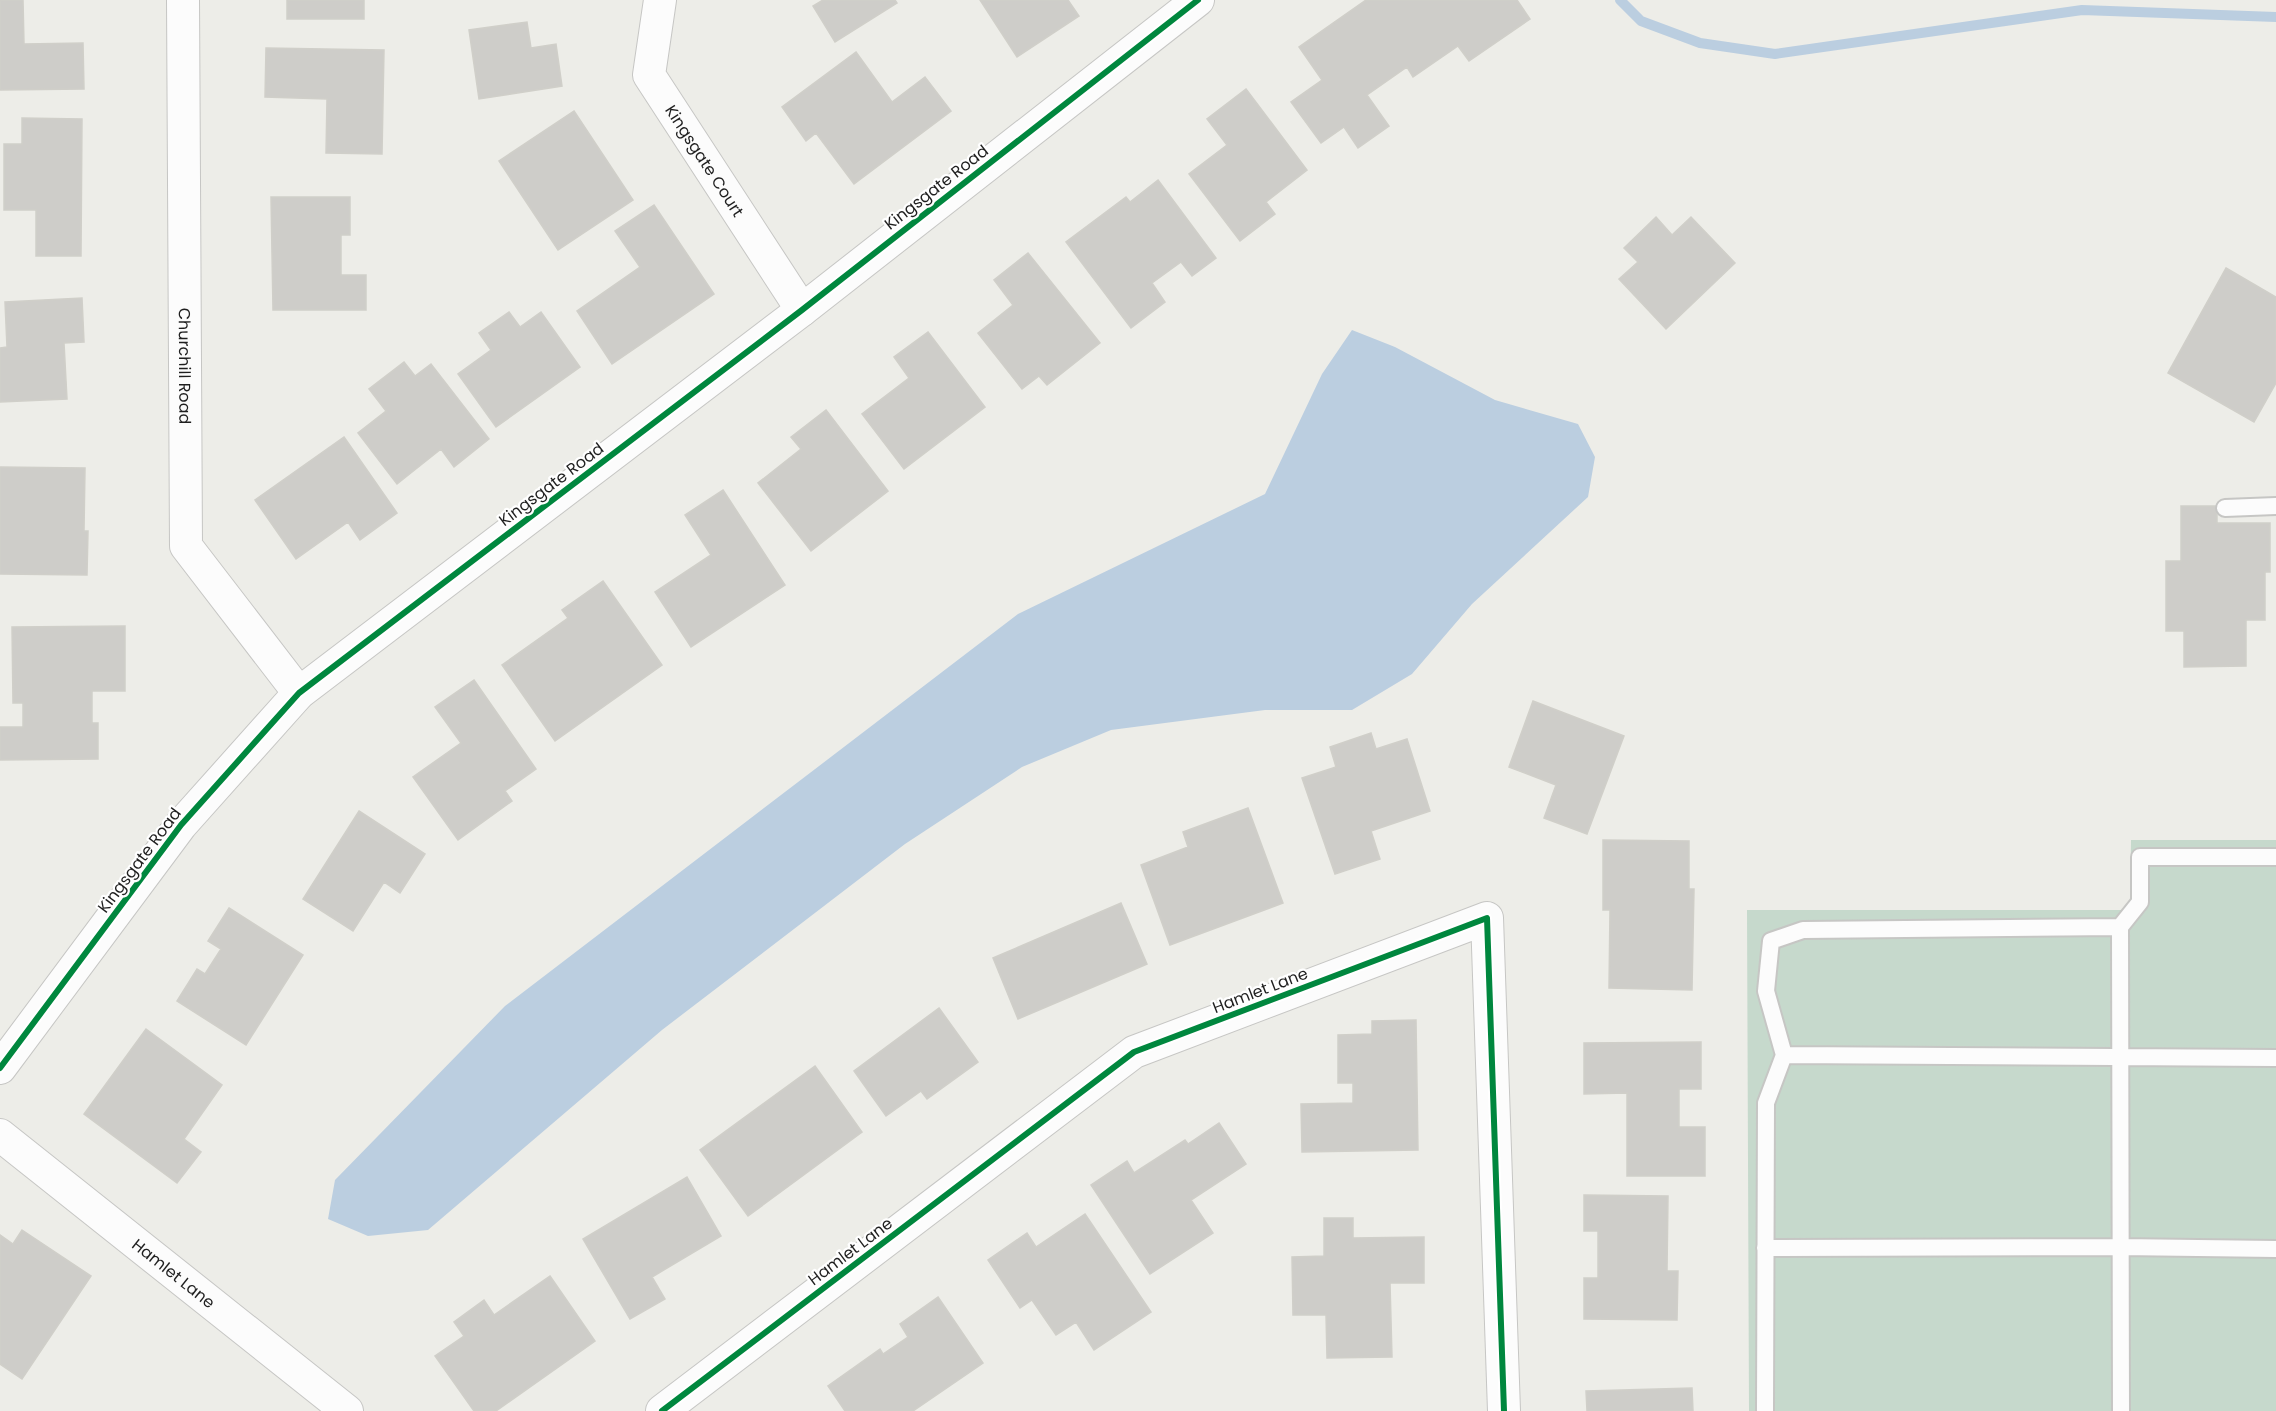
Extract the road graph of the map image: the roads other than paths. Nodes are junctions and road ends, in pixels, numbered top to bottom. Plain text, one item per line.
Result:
1 (183, 0) edge
2 (660, 0) edge
3 (1193, 2) edge
4 (802, 310) junction
5 (2276, 506) edge
6 (2225, 508) dead end
7 (299, 693) junction
8 (2276, 857) edge
9 (2120, 927) junction
10 (1784, 1055) junction
11 (2119, 1058) junction
12 (2276, 1058) edge
13 (0, 1068) edge
14 (0, 1135) edge
15 (2120, 1247) junction
16 (1765, 1248) junction
17 (2276, 1249) edge
18 (347, 1411) edge
19 (662, 1411) edge
20 (1504, 1411) edge
21 (1765, 1411) edge
22 (2121, 1411) edge

1 - 7 street, Churchill Road
2 - 4 street, Kingsgate Court
3 - 4 street, Kingsgate Road
4 - 7 street, Kingsgate Road
5 - 6 lane
7 - 13 street, Kingsgate Road
8 - 9 lane
9 - 10 lane
9 - 11 lane
10 - 11 lane
10 - 16 lane
11 - 12 lane
11 - 15 lane
14 - 18 street, Hamlet Lane
15 - 16 lane
15 - 17 lane
15 - 22 lane
16 - 21 lane
19 - 20 street, Hamlet Lane

